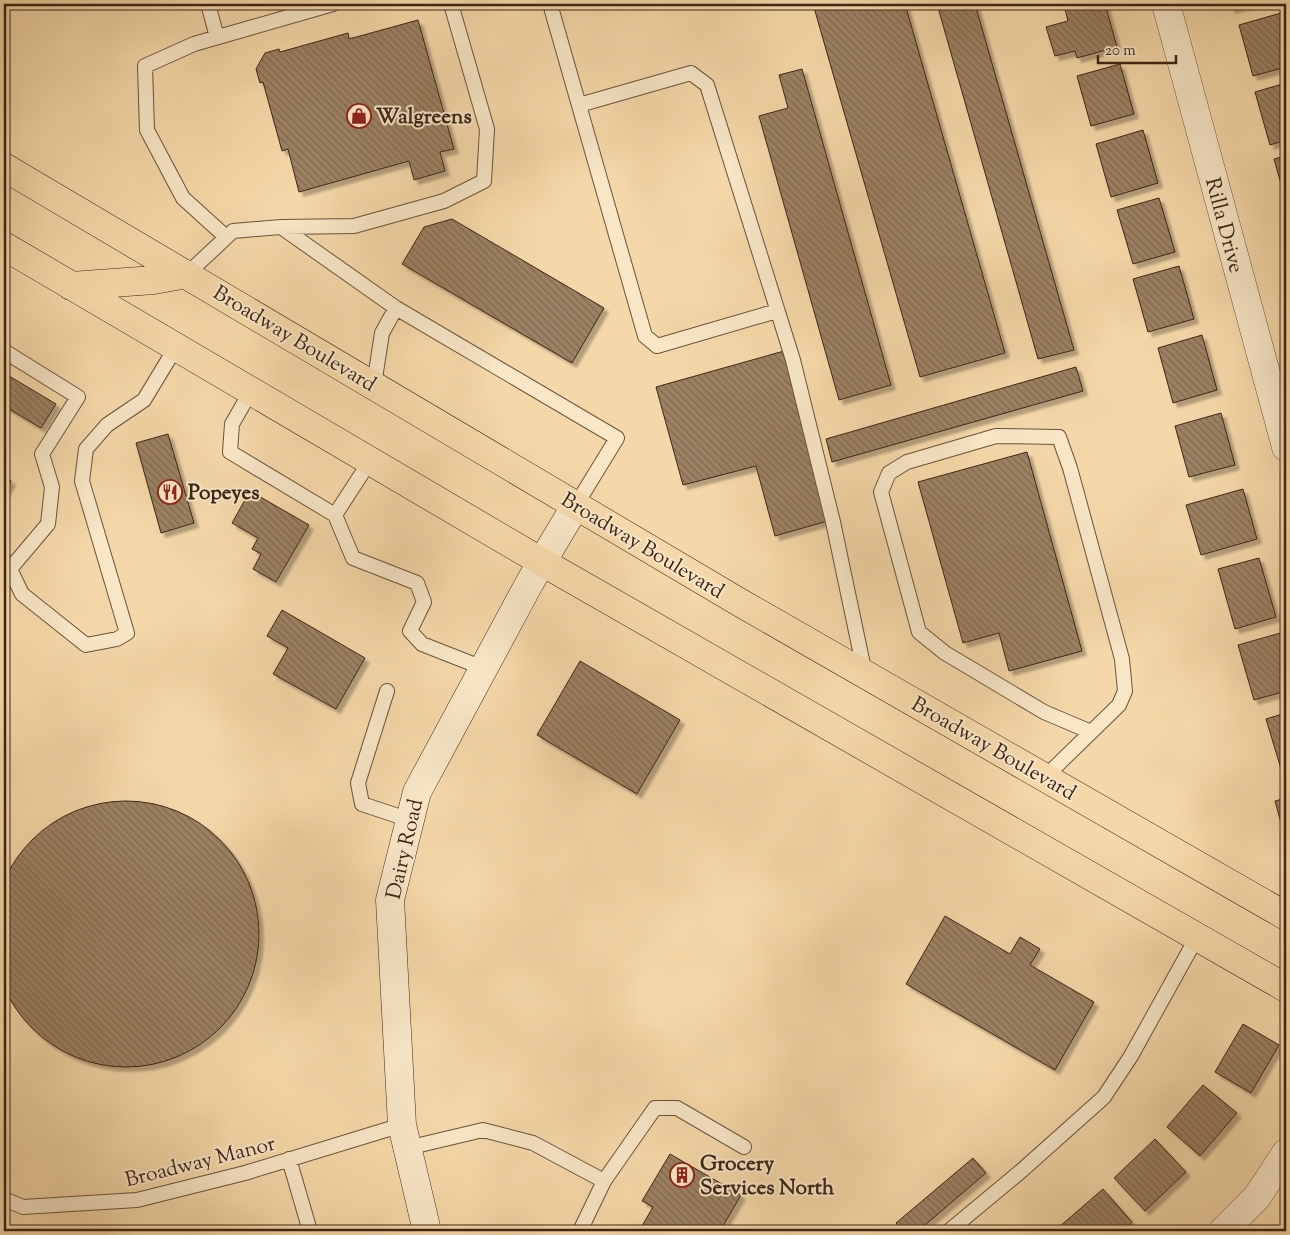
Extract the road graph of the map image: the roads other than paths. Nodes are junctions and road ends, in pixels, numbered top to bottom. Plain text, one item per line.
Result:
1 (208, 4) edge
2 (334, 4) edge
3 (451, 4) edge
4 (550, 4) edge
5 (1166, 4) edge
6 (217, 37) junction
7 (579, 105) junction
8 (4, 167) edge
9 (281, 227) junction
10 (226, 237) junction
11 (4, 246) edge
12 (187, 274) junction
13 (71, 286) junction
14 (396, 308) junction
15 (777, 311) junction
16 (176, 347) junction
17 (4, 351) edge
18 (374, 385) junction
19 (251, 391) junction
20 (1286, 447) edge
21 (370, 461) junction
22 (576, 505) junction
23 (336, 515) junction
24 (542, 562) junction
25 (7, 567) edge
26 (483, 668) junction
27 (865, 674) junction
28 (387, 691) dead end
29 (1091, 732) junction
30 (1044, 777) junction
31 (410, 820) junction
32 (1286, 916) edge
33 (1197, 937) junction
34 (1286, 988) edge
35 (405, 1136) junction
36 (744, 1147) dead end
37 (1286, 1153) edge
38 (289, 1159) junction
39 (604, 1180) junction
40 (4, 1199) edge
41 (310, 1231) edge
42 (427, 1231) edge
43 (580, 1231) edge
44 (949, 1231) edge
45 (1223, 1231) edge

1 - 6 lane
2 - 6 lane
3 - 9 lane
4 - 7 lane
5 - 20 street, Rilla Drive
6 - 10 lane
7 - 15 lane
7 - 15 lane
8 - 12 main road, Broadway Boulevard
9 - 10 lane
9 - 14 lane
10 - 12 lane
11 - 13 main road
12 - 13 main road
12 - 18 main road, Broadway Boulevard
13 - 16 main road
14 - 18 lane
14 - 22 lane
15 - 27 lane
16 - 19 main road
16 - 25 lane
17 - 25 lane
18 - 22 main road, Broadway Boulevard
19 - 21 main road
19 - 23 lane
21 - 23 lane
21 - 24 main road
22 - 24 street, Dairy Road
22 - 27 main road, Broadway Boulevard
23 - 26 lane
24 - 26 street, Dairy Road
24 - 33 main road
26 - 31 street, Dairy Road
27 - 30 main road, Broadway Boulevard
28 - 31 lane
29 - 29 lane
29 - 30 lane
30 - 32 main road, Broadway Boulevard
31 - 35 street, Dairy Road
33 - 34 main road
33 - 44 lane
35 - 38 lane, Broadway Manor
35 - 39 lane, Broadway Manor
35 - 42 street, Dairy Road
36 - 39 lane
37 - 45 street
38 - 40 lane, Broadway Manor
38 - 41 lane
39 - 43 lane

